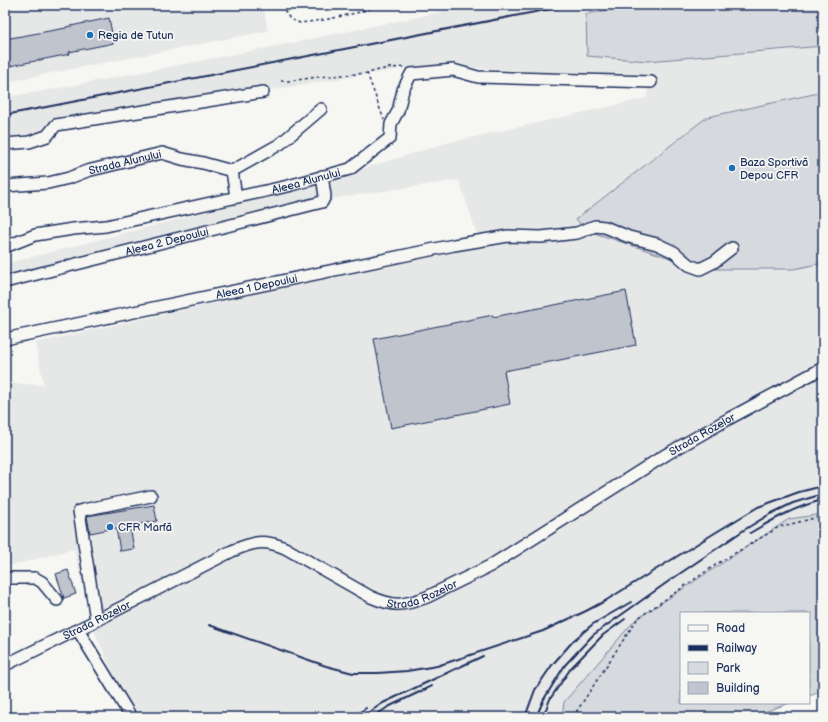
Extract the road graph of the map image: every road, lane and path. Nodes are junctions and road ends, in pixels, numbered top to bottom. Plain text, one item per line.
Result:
1 (285, 5) edge
2 (380, 5) edge
3 (367, 72) junction
4 (424, 73) junction
5 (281, 81) dead end
6 (651, 82) dead end
7 (263, 92) dead end
8 (321, 109) dead end
9 (391, 124) junction
10 (5, 144) edge
11 (232, 171) junction
12 (322, 176) junction
13 (5, 186) edge
14 (236, 197) junction
15 (5, 247) edge
16 (732, 248) dead end
17 (5, 282) edge
18 (5, 339) edge
19 (823, 368) edge
20 (151, 496) dead end
21 (823, 516) edge
22 (5, 578) edge
23 (57, 600) dead end
24 (96, 620) junction
25 (78, 630) junction
26 (5, 665) edge
27 (131, 717) edge
28 (573, 717) edge

1 - 2 path
3 - 4 path
3 - 5 path
3 - 9 path
4 - 6 street, Aleea Alunului
4 - 9 street, Aleea Alunului
7 - 10 street
8 - 11 street
9 - 12 street, Aleea Alunului
11 - 13 street, Strada Alunului
11 - 14 street
12 - 14 street, Aleea Alunului
12 - 17 street, Aleea 2 Depoului
14 - 15 street, Aleea Alunului
16 - 18 street, Aleea 1 Depoului
19 - 24 street, Strada Rozelor
20 - 24 street
21 - 28 path
22 - 23 street
24 - 25 street, Strada Rozelor
25 - 26 street, Strada Rozelor
25 - 27 street

